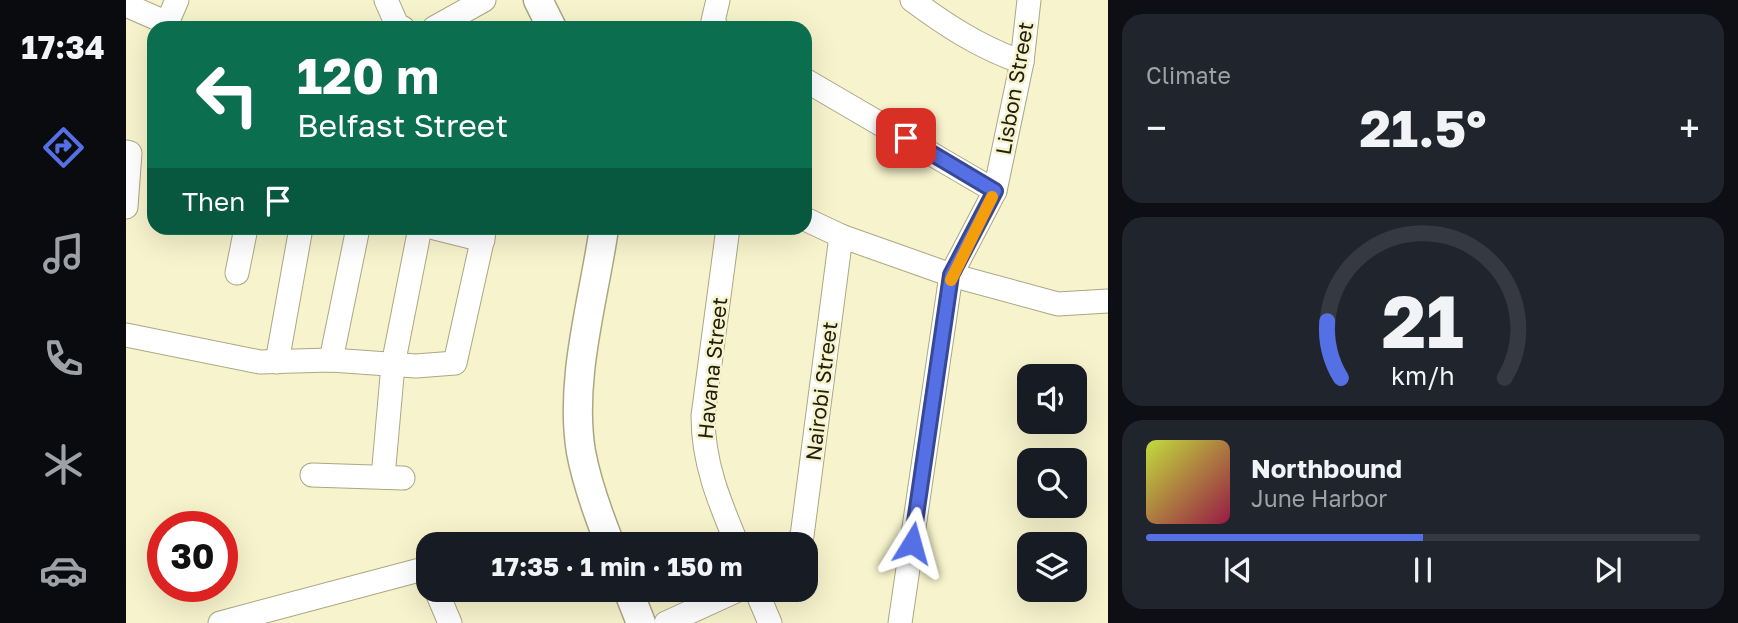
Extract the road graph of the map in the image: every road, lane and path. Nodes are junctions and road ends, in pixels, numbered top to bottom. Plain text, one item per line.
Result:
1 (177, 0) edge
2 (386, 0) edge
3 (484, 0) edge
4 (538, 0) edge
5 (912, 0) edge
6 (1029, 0) edge
7 (126, 5) edge
8 (162, 21) edge
9 (168, 21) edge
10 (395, 21) edge
11 (446, 21) edge
12 (548, 21) edge
13 (1022, 62) junction
14 (812, 84) edge
15 (126, 152) edge
16 (995, 191) junction
17 (126, 207) edge
18 (812, 222) edge
19 (245, 235) edge
20 (301, 235) edge
21 (357, 235) edge
22 (419, 235) edge
23 (484, 235) edge
24 (603, 235) edge
25 (726, 235) edge
26 (841, 236) junction
27 (237, 273) dead end
28 (951, 275) junction
29 (1108, 301) edge
30 (126, 335) edge
31 (331, 360) junction
32 (277, 362) junction
33 (393, 365) junction
34 (313, 475) dead end
35 (606, 532) edge
36 (732, 532) edge
37 (803, 532) edge
38 (416, 571) edge
39 (441, 602) edge
40 (633, 602) edge
41 (712, 602) edge
42 (761, 602) edge
43 (219, 623) edge
44 (450, 623) edge
45 (641, 623) edge
46 (667, 623) edge
47 (770, 623) edge
48 (900, 623) edge

1 - 9 street
2 - 10 street
3 - 11 street
4 - 12 street
5 - 13 street
6 - 13 street, Lisbon Street
7 - 8 street
13 - 16 street, Lisbon Street
14 - 16 street
15 - 17 street
16 - 28 street, Lisbon Street
18 - 26 street
19 - 27 street
20 - 32 street
21 - 31 street
22 - 33 street
23 - 33 street
24 - 35 street
25 - 36 street, Havana Street
26 - 28 street
26 - 37 street, Nairobi Street
28 - 29 street
28 - 48 street, Lisbon Street
30 - 32 street
31 - 32 street
31 - 33 street
33 - 34 street
38 - 43 street
39 - 44 street
40 - 45 street
41 - 46 street
42 - 47 street

